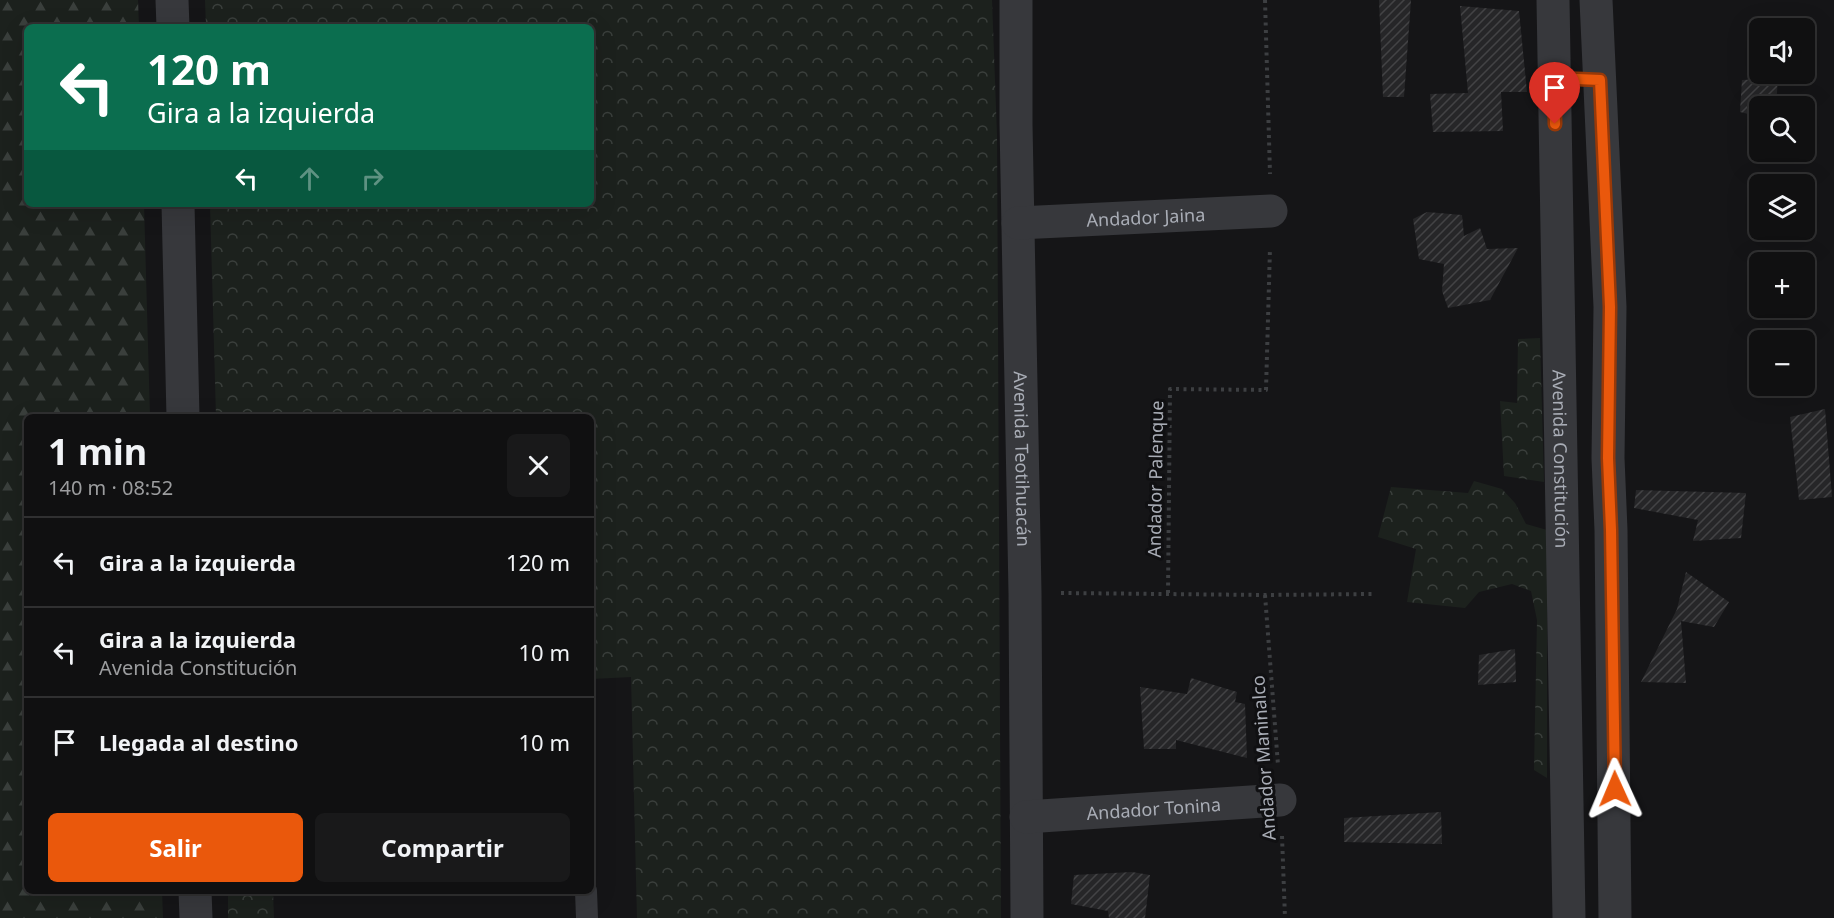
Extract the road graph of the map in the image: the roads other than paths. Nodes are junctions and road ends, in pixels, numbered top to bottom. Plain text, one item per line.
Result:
1 (172, 0) edge
2 (1016, 0) edge
3 (1553, 0) edge
4 (1596, 0) edge
5 (173, 24) edge
6 (1554, 78) junction
7 (1600, 80) junction
8 (178, 207) edge
9 (1271, 210) dead end
10 (1018, 223) junction
11 (183, 414) edge
12 (1280, 800) road end
13 (1026, 817) junction
14 (195, 894) edge
15 (586, 894) edge
16 (196, 918) edge
17 (587, 918) edge
18 (1027, 918) edge
19 (1569, 918) edge
20 (1615, 918) edge

1 - 5 street
2 - 10 street, Avenida Teotihuacán
3 - 6 street, Avenida Constitución
4 - 7 street
6 - 7 street
6 - 19 street, Avenida Constitución
7 - 20 street
8 - 11 street
9 - 10 street, Andador Jaina
10 - 13 street, Avenida Teotihuacán
12 - 13 street, Andador Tonina
13 - 18 street, Avenida Teotihuacán
14 - 16 street
15 - 17 lane

